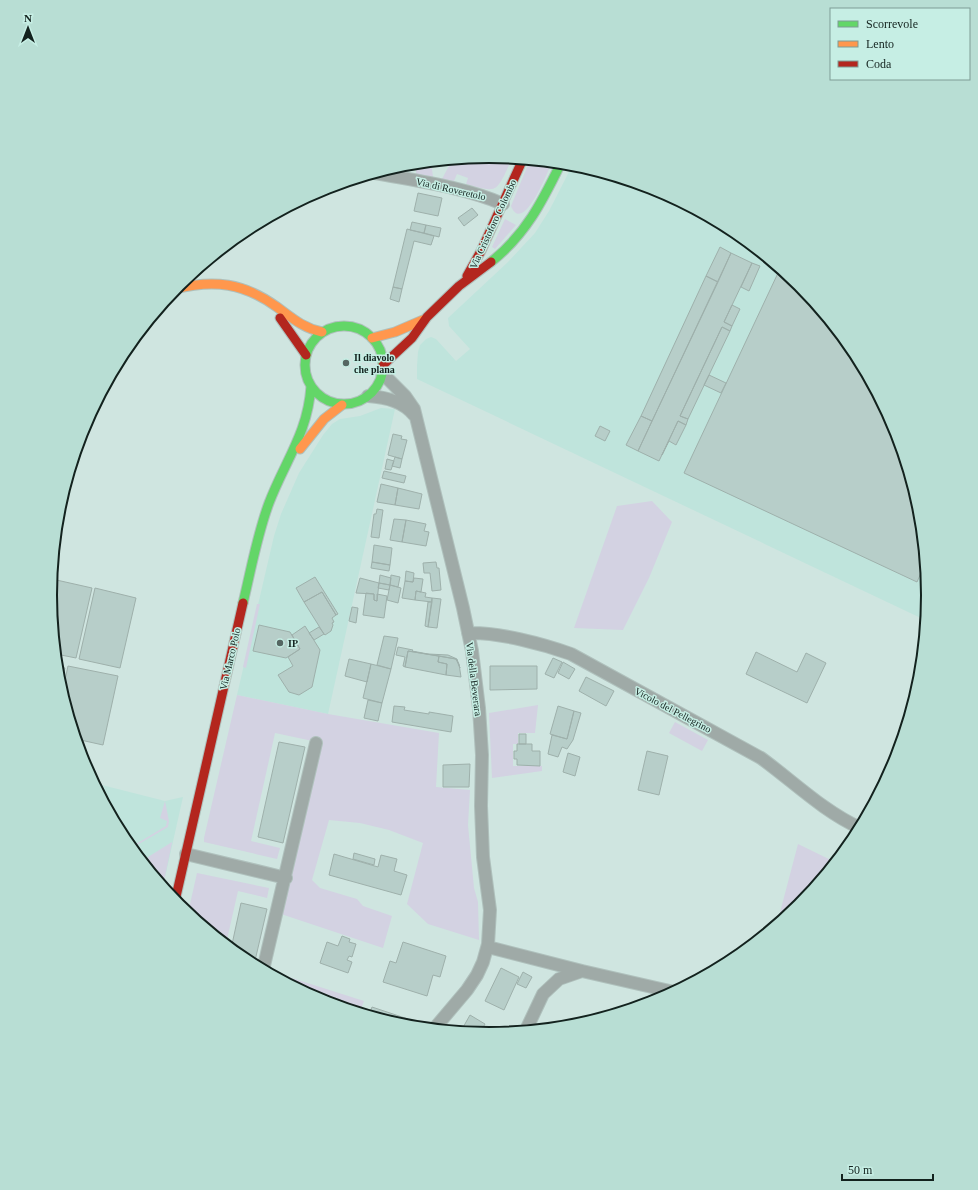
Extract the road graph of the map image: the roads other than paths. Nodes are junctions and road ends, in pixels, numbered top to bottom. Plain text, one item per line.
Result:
1 (521, 164) edge
2 (558, 169) edge
3 (387, 176) edge
4 (503, 204) junction
5 (189, 285) edge
6 (459, 286) junction
7 (257, 295) junction
8 (427, 317) junction
9 (322, 332) junction
10 (372, 338) junction
11 (306, 354) junction
12 (382, 369) junction
13 (311, 386) junction
14 (368, 396) junction
15 (342, 405) junction
16 (415, 417) junction
17 (286, 468) junction
18 (468, 633) junction
19 (316, 743) dead end
20 (854, 825) edge
21 (186, 854) junction
22 (286, 878) junction
23 (177, 893) edge
24 (488, 948) junction
25 (265, 964) edge
26 (582, 971) junction
27 (664, 990) edge
28 (439, 1024) edge
29 (528, 1025) edge

1 - 4 main road, Via Cristoforo Colombo
2 - 6 main road, Via Cristoforo Colombo
3 - 4 street, Via di Roveretolo
4 - 6 main road, Via Cristoforo Colombo
5 - 7 main road
6 - 8 main road, Via Cristoforo Colombo
7 - 9 main road
7 - 11 main road
8 - 10 main road, Via Cristoforo Colombo
8 - 12 main road, Via Cristoforo Colombo
9 - 10 main road
9 - 11 main road
10 - 12 main road
11 - 13 main road
12 - 14 main road
12 - 16 street, Via della Beverara
13 - 15 main road
13 - 17 main road, Via Marco Polo
14 - 15 main road
14 - 16 street
15 - 17 main road, Via Marco Polo
16 - 18 street, Via della Beverara
17 - 21 main road, Via Marco Polo
18 - 20 street, Vicolo del Pellegrino
18 - 24 street, Via della Beverara
19 - 22 street
21 - 22 street
21 - 23 main road, Via Marco Polo
22 - 25 street
24 - 26 street
24 - 28 street, Via della Beverara
26 - 27 street
26 - 29 street

